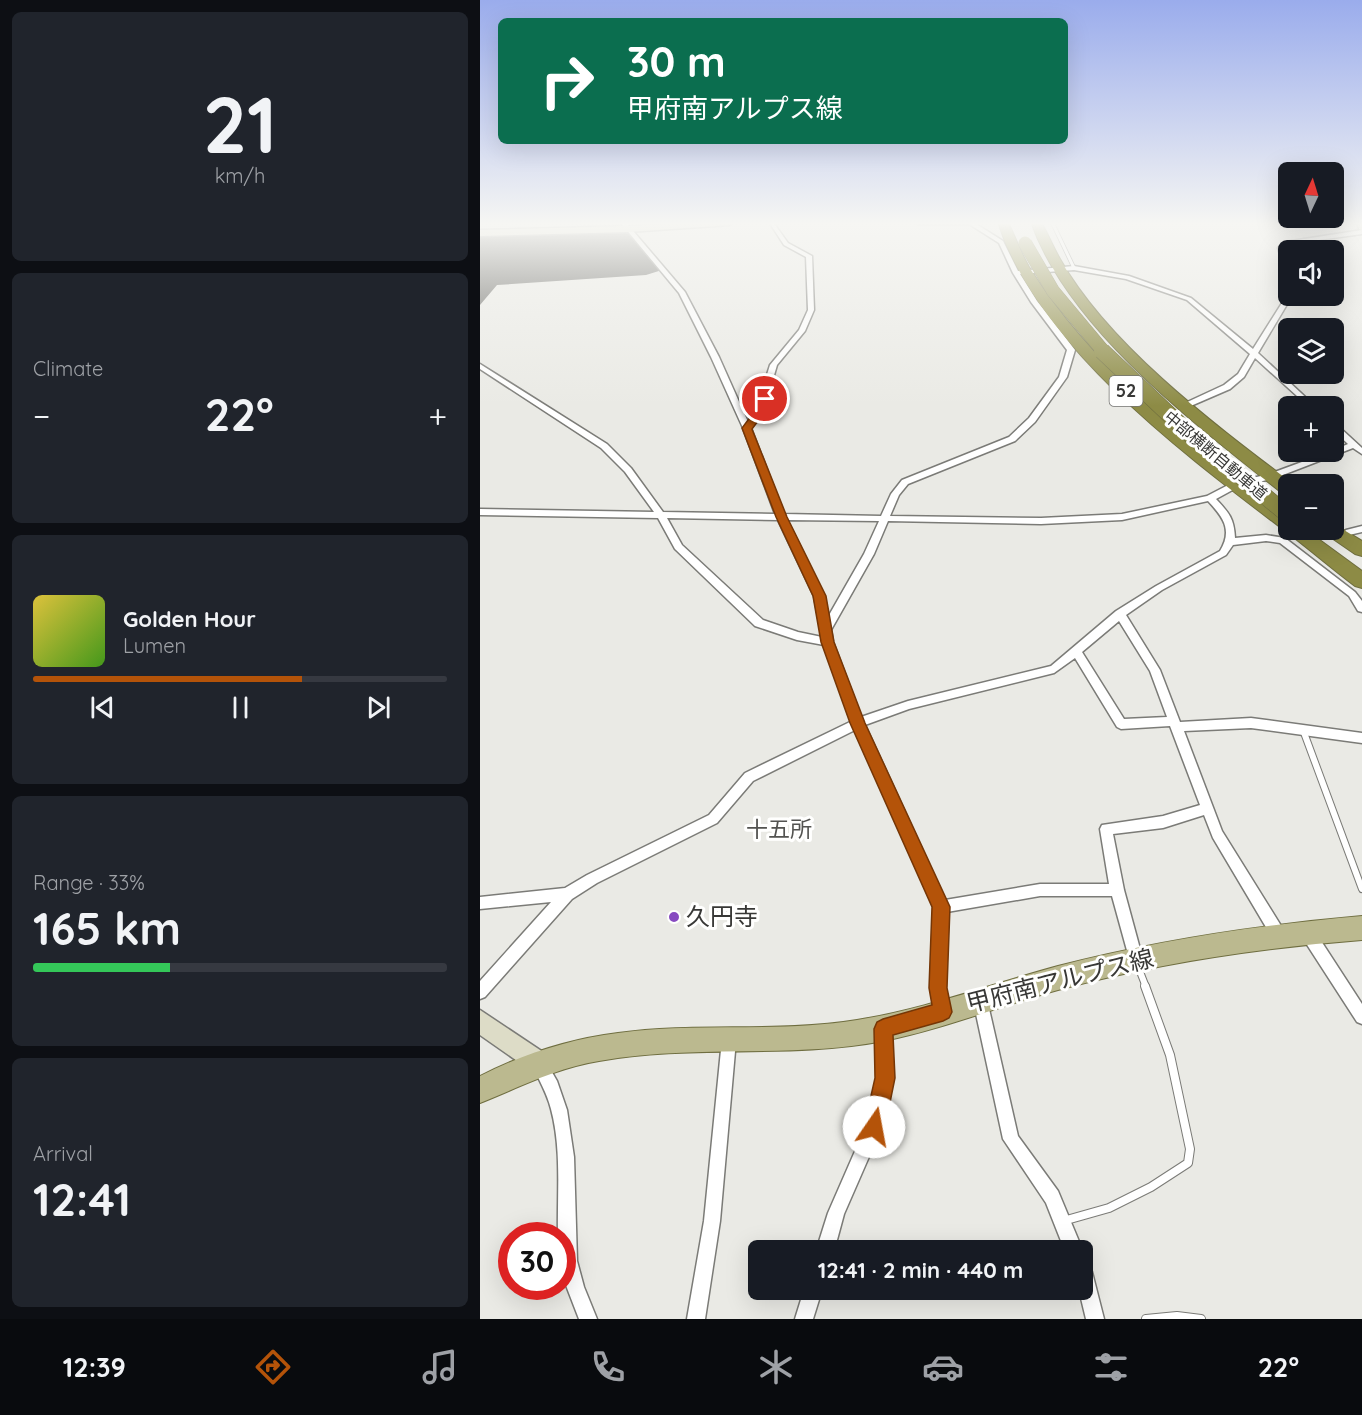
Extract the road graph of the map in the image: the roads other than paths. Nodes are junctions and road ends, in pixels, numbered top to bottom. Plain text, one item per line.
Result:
1 (675, 284) edge
2 (810, 284) edge
3 (1026, 284) edge
4 (1030, 284) edge
5 (1047, 284) edge
6 (1061, 284) edge
7 (1075, 284) edge
8 (1146, 284) edge
9 (1283, 306) edge
10 (1254, 353) junction
11 (480, 366) edge
12 (1301, 396) edge
13 (1186, 406) junction
14 (747, 428) junction
15 (1344, 436) edge
16 (1353, 445) junction
17 (1362, 452) edge
18 (1272, 476) junction
19 (1278, 481) edge
20 (1235, 485) junction
21 (1278, 490) edge
22 (1210, 498) junction
23 (1278, 507) edge
24 (480, 512) edge
25 (661, 515) junction
26 (781, 517) junction
27 (1278, 517) edge
28 (886, 518) junction
29 (1351, 533) edge
30 (1307, 540) edge
31 (1323, 540) edge
32 (1230, 542) junction
33 (1362, 550) edge
34 (1362, 568) edge
35 (1362, 581) edge
36 (1362, 608) edge
37 (1120, 614) junction
38 (826, 629) junction
39 (828, 642) junction
40 (1076, 651) junction
41 (858, 723) junction
42 (1175, 724) junction
43 (1303, 730) junction
44 (1362, 738) edge
45 (1206, 809) junction
46 (1362, 889) edge
47 (1117, 890) junction
48 (567, 894) junction
49 (480, 903) edge
50 (941, 907) junction
51 (1362, 928) edge
52 (1306, 932) junction
53 (1278, 934) junction
54 (1136, 960) junction
55 (480, 992) edge
56 (980, 1000) junction
57 (943, 1012) junction
58 (1362, 1017) edge
59 (480, 1021) edge
60 (883, 1029) junction
61 (729, 1040) junction
62 (538, 1062) junction
63 (480, 1090) edge
64 (1062, 1221) junction
65 (828, 1240) edge
66 (1070, 1240) edge
67 (810, 1300) edge
68 (1090, 1300) edge
69 (588, 1319) edge
70 (696, 1319) edge
71 (804, 1319) edge
72 (1095, 1319) edge
73 (1146, 1319) edge
74 (1202, 1319) edge

1 - 14 street
2 - 14 street
3 - 28 street
4 - 20 highway, 52
5 - 23 highway, 中部横断自動車道, bridge
6 - 21 highway, 中部横断自動車道
7 - 13 highway, 52
8 - 10 street
9 - 10 street
10 - 12 street
10 - 13 street
11 - 25 street
13 - 18 highway, 52
14 - 26 street
15 - 16 street
16 - 17 street
16 - 18 street
18 - 19 highway, 52
18 - 20 street
20 - 22 street
20 - 27 highway, 52
22 - 28 street
22 - 32 street
24 - 25 street
25 - 26 street
25 - 39 street
26 - 28 street
26 - 38 street
28 - 38 street
29 - 33 highway
30 - 35 highway
31 - 34 highway
32 - 36 street
32 - 37 street
37 - 40 street
37 - 42 street
38 - 39 street
39 - 41 street
40 - 41 street
40 - 42 street
41 - 48 street
41 - 50 street
42 - 43 street
42 - 45 street
43 - 44 street
43 - 46 lane
45 - 47 street
45 - 53 street
47 - 50 street
47 - 54 street
48 - 49 street
48 - 55 street
50 - 57 street
51 - 52 main road, 甲府南アルプス線
52 - 53 main road, 甲府南アルプス線
52 - 58 street
53 - 54 main road, 甲府南アルプス線
54 - 56 main road, 甲府南アルプス線
54 - 64 lane
56 - 57 main road, 甲府南アルプス線
56 - 64 street
57 - 60 main road, 甲府南アルプス線
59 - 62 street
60 - 61 main road, 甲府南アルプス線
60 - 65 street
61 - 62 main road, 甲府南アルプス線
61 - 70 street
62 - 63 main road, 甲府南アルプス線
62 - 69 street
64 - 66 street
67 - 71 street
68 - 72 street
73 - 74 lane

